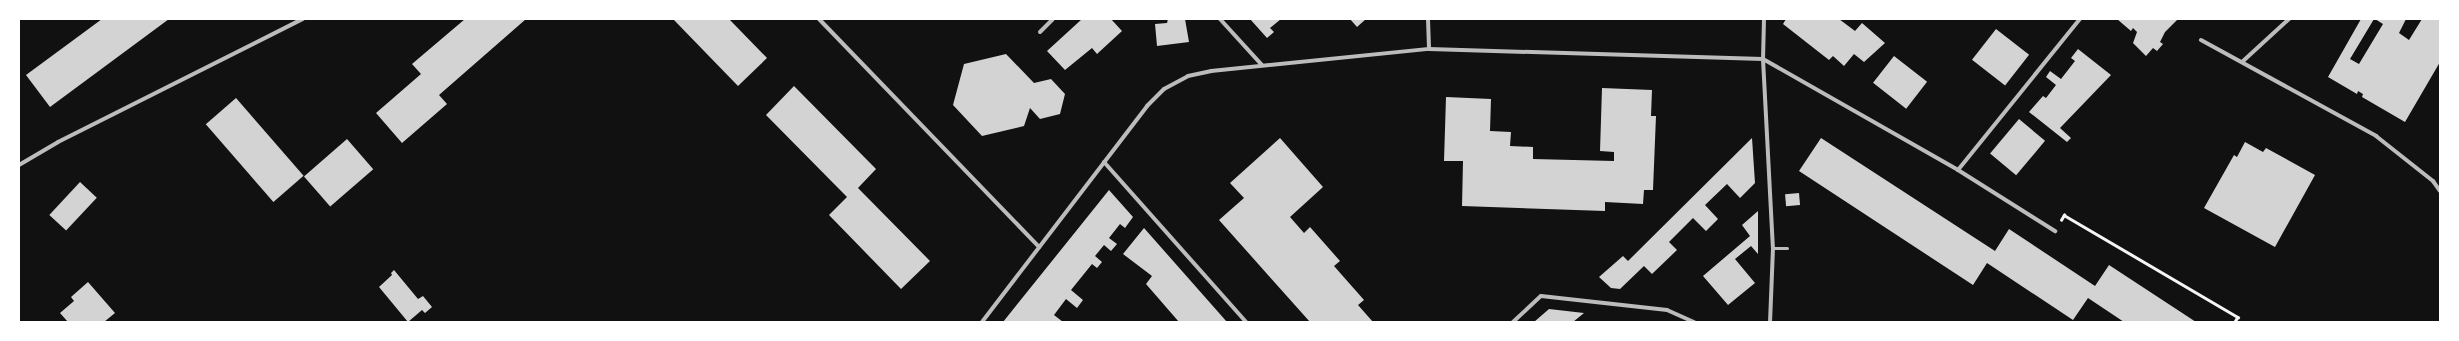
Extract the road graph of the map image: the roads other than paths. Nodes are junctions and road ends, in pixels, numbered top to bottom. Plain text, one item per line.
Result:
1 (303, 19) edge
2 (819, 19) edge
3 (1053, 19) edge
4 (1220, 19) edge
5 (1428, 19) edge
6 (1764, 19) edge
7 (2080, 19) edge
8 (2289, 19) edge
9 (1040, 32) dead end
10 (2201, 40) dead end
11 (1429, 49) junction
12 (1763, 59) junction
13 (2242, 62) junction
14 (1262, 65) junction
15 (1104, 162) junction
16 (19, 166) edge
17 (1958, 170) junction
18 (2440, 191) edge
19 (2055, 231) road end
20 (1039, 247) junction
21 (1773, 248) junction
22 (1787, 248) dead end
23 (982, 322) edge
24 (1246, 322) edge
25 (1513, 322) edge
26 (1694, 322) edge
27 (1770, 322) edge

1 - 16 street
2 - 20 street
3 - 9 street
4 - 14 street
5 - 11 street
6 - 12 street
7 - 17 street
8 - 13 street
10 - 13 street
11 - 12 street
11 - 14 street
12 - 17 street
12 - 21 street
13 - 18 street
14 - 15 street
15 - 20 street
15 - 24 street
17 - 19 street
20 - 23 street
21 - 22 lane
21 - 27 street
25 - 26 street

